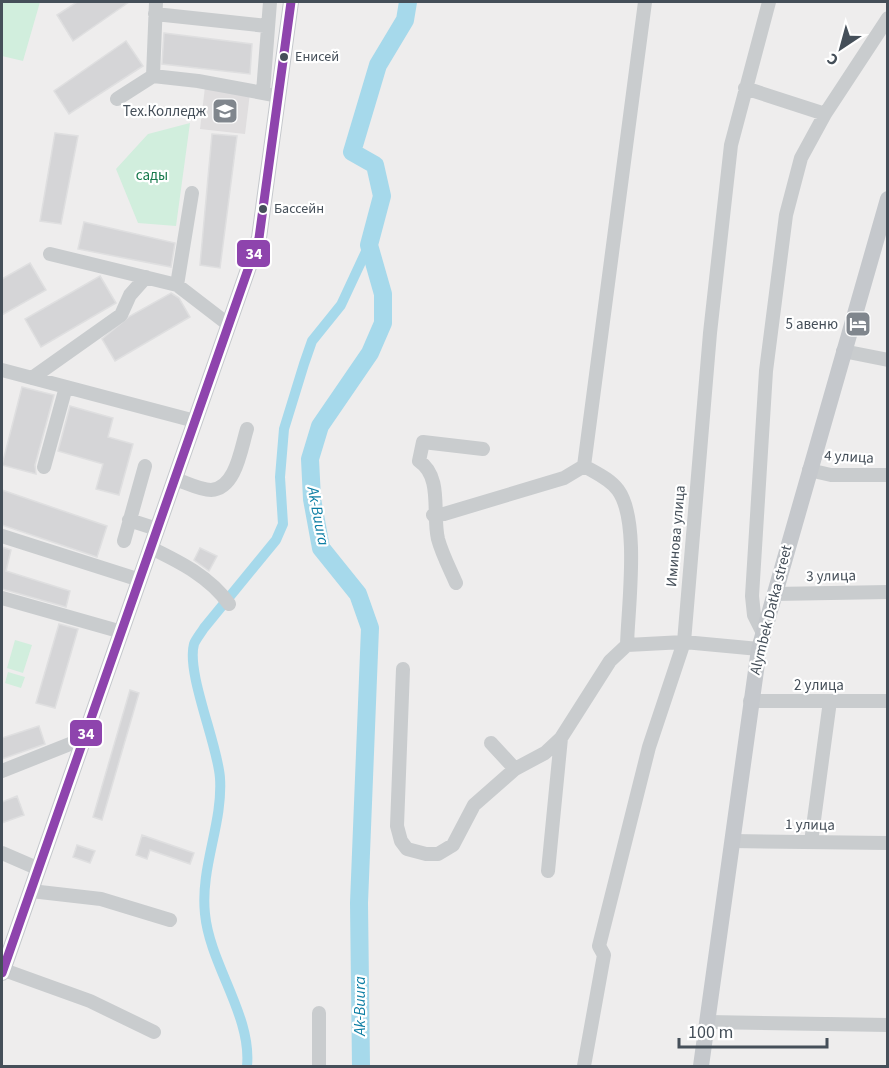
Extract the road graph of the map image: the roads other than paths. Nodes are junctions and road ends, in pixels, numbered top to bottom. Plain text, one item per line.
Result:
1 (270, 2) edge
2 (291, 2) edge
3 (645, 2) edge
4 (769, 2) edge
5 (156, 8) edge
6 (888, 18) edge
7 (267, 26) junction
8 (153, 76) junction
9 (745, 88) junction
10 (271, 94) junction
11 (117, 99) dead end
12 (825, 114) junction
13 (192, 193) dead end
14 (888, 199) edge
15 (881, 242) edge
16 (50, 254) dead end
17 (146, 277) junction
18 (177, 285) junction
19 (229, 325) junction
20 (843, 351) junction
21 (888, 360) edge
22 (2, 370) edge
23 (32, 378) junction
24 (66, 387) junction
25 (195, 421) junction
26 (247, 429) dead end
27 (483, 449) dead end
28 (145, 466) dead end
29 (584, 466) junction
30 (44, 467) dead end
31 (809, 470) junction
32 (888, 475) edge
33 (175, 479) junction
34 (433, 515) junction
35 (129, 520) junction
36 (157, 529) junction
37 (2, 536) edge
38 (124, 541) dead end
39 (151, 548) junction
40 (140, 579) junction
41 (456, 583) dead end
42 (888, 592) edge
43 (774, 594) junction
44 (2, 598) edge
45 (229, 604) dead end
46 (122, 632) junction
47 (761, 641) junction
48 (684, 642) junction
49 (627, 645) junction
50 (403, 669) dead end
51 (750, 701) junction
52 (830, 701) junction
53 (888, 701) edge
54 (85, 738) junction
55 (561, 738) junction
56 (490, 743) dead end
57 (514, 769) junction
58 (2, 771) edge
59 (732, 841) junction
60 (811, 842) junction
61 (888, 843) edge
62 (2, 853) edge
63 (39, 869) junction
64 (548, 871) dead end
65 (31, 891) junction
66 (170, 920) dead end
67 (3, 971) edge
68 (319, 1013) dead end
69 (708, 1022) junction
70 (888, 1024) edge
71 (154, 1032) dead end
72 (320, 1066) edge
73 (584, 1066) edge
74 (701, 1066) edge

1 - 7 street
2 - 10 main road
3 - 29 street
4 - 9 street, Иминова улица
5 - 7 street
5 - 8 street
6 - 12 street
7 - 10 street
8 - 10 street
8 - 11 street
9 - 12 street
9 - 48 street, Иминова улица
10 - 19 main road
12 - 47 street
13 - 18 street
14 - 15 main road, Alymbek Datka street
15 - 20 main road, Alymbek Datka street
16 - 17 street
17 - 18 street
17 - 23 street
18 - 19 street
19 - 25 main road
20 - 21 street
20 - 31 main road, Alymbek Datka street
22 - 23 street
23 - 24 street
24 - 25 street
24 - 30 street
25 - 33 main road
26 - 33 street
27 - 34 street
28 - 35 street
29 - 34 street
29 - 49 street
31 - 32 street, 4 улица
31 - 43 main road, Alymbek Datka street
33 - 36 main road
34 - 41 street
35 - 36 street
35 - 38 street
36 - 39 main road
37 - 40 street
39 - 40 main road
39 - 45 street
40 - 46 main road
42 - 43 street, 3 улица
43 - 47 main road, Alymbek Datka street
44 - 46 street
46 - 54 main road
47 - 48 street
47 - 51 main road, Alymbek Datka street
48 - 49 street
48 - 73 street, Иминова улица
49 - 55 street
50 - 57 street
51 - 52 street, 2 улица
51 - 59 main road, Alymbek Datka street
52 - 53 street, 2 улица
52 - 60 street
54 - 58 street
54 - 63 main road
55 - 57 street
55 - 64 street
56 - 57 street
59 - 60 street, 1 улица
59 - 69 main road, Alymbek Datka street
60 - 61 street, 1 улица
62 - 63 street
63 - 65 main road
65 - 66 street
65 - 67 main road
67 - 71 street
68 - 72 street
69 - 70 street
69 - 74 main road, Alymbek Datka street

